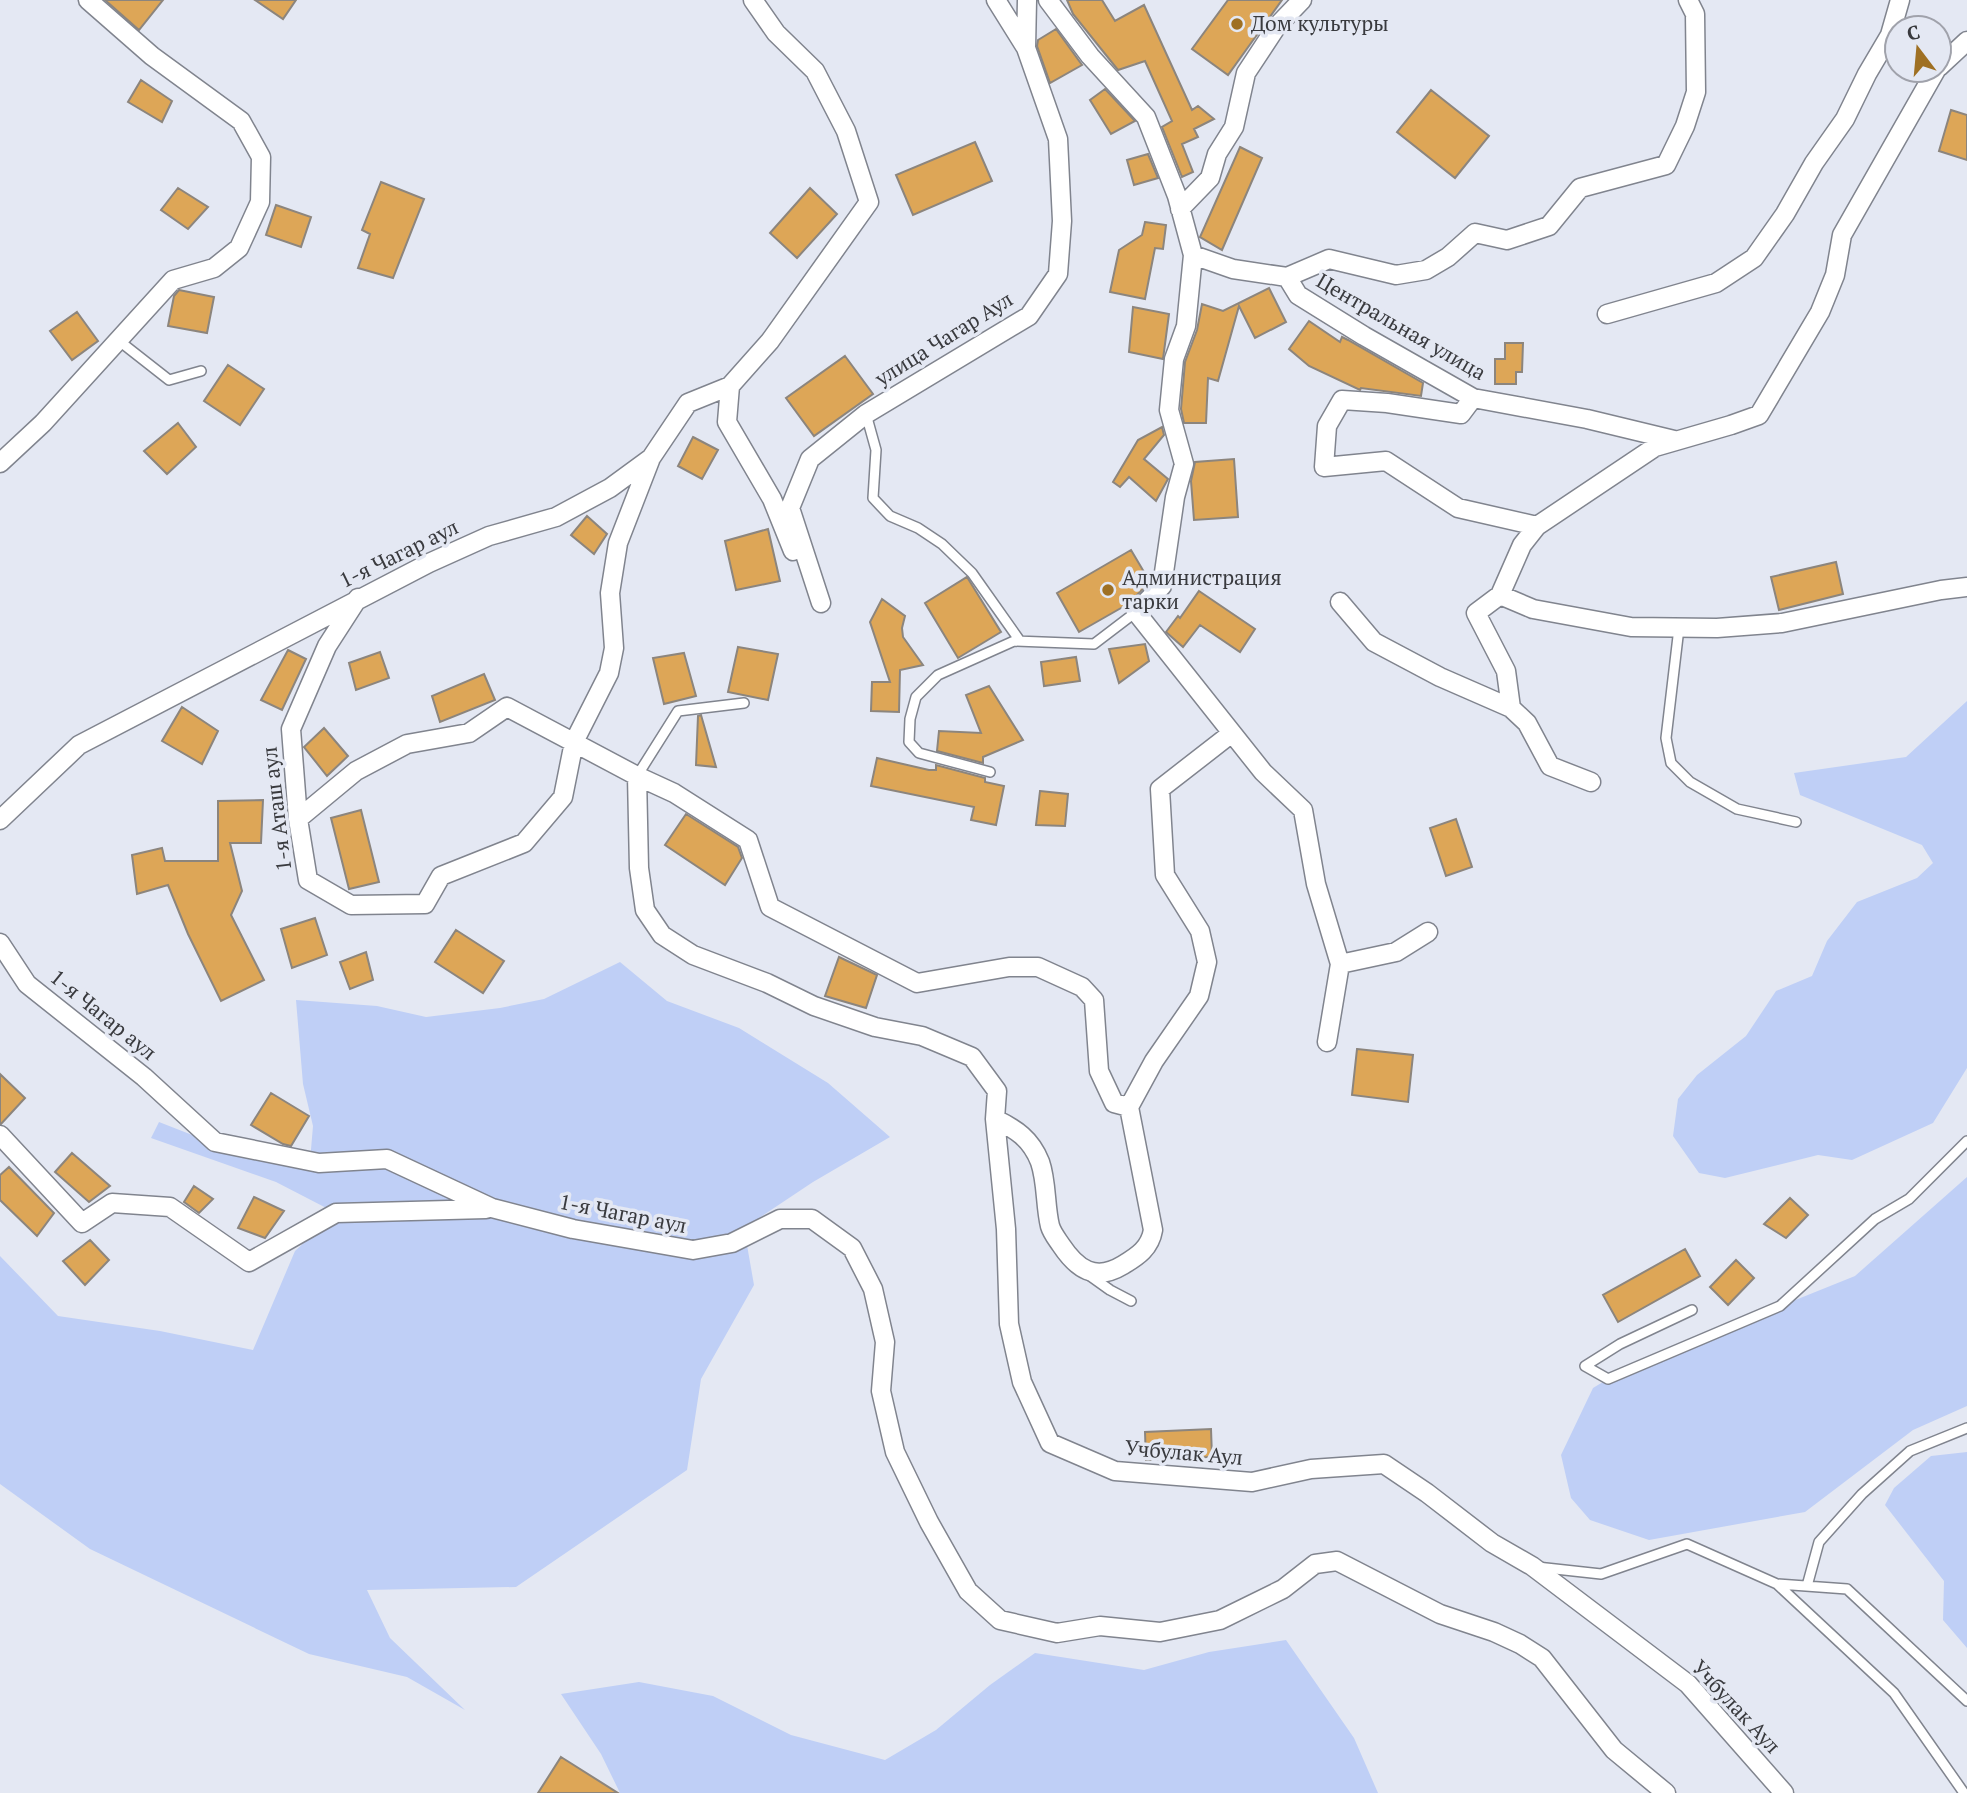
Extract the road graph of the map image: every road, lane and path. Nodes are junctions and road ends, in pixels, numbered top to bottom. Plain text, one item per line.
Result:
1 (88, 0) edge
2 (753, 0) edge
3 (996, 0) edge
4 (1027, 0) edge
5 (1048, 0) edge
6 (1302, 0) edge
7 (1688, 0) edge
8 (1900, 0) edge
9 (1967, 41) edge
10 (1026, 48) junction
11 (1953, 55) edge
12 (1929, 84) edge
13 (1180, 209) junction
14 (1193, 254) junction
15 (1287, 277) junction
16 (1607, 314) dead end
17 (118, 340) junction
18 (201, 370) dead end
19 (730, 386) junction
20 (1473, 398) junction
21 (866, 414) junction
22 (1678, 440) junction
23 (651, 458) junction
24 (0, 463) edge
25 (1537, 526) junction
26 (1967, 587) edge
27 (1500, 595) junction
28 (358, 598) junction
29 (1340, 603) dead end
30 (1136, 612) junction
31 (1679, 628) junction
32 (1020, 641) junction
33 (744, 703) dead end
34 (1511, 708) junction
35 (1233, 733) junction
36 (574, 742) junction
37 (990, 772) dead end
38 (637, 776) junction
39 (1591, 782) dead end
40 (298, 819) junction
41 (0, 820) edge
42 (1796, 822) dead end
43 (1428, 932) dead end
44 (0, 943) edge
45 (1340, 964) junction
46 (1326, 1042) dead end
47 (1129, 1107) junction
48 (995, 1119) junction
49 (0, 1135) edge
50 (1967, 1141) edge
51 (492, 1208) junction
52 (1082, 1269) junction
53 (1131, 1301) dead end
54 (1692, 1310) dead end
55 (1967, 1428) edge
56 (1532, 1566) junction
57 (1777, 1584) junction
58 (1807, 1586) junction
59 (1967, 1701) edge
60 (1666, 1793) edge
61 (1784, 1793) edge
62 (1964, 1793) edge

1 - 17 street
2 - 19 street
3 - 10 street
4 - 10 street, улица Чагар Аул
5 - 13 street
6 - 13 street
7 - 15 street
8 - 16 street
9 - 11 street
10 - 21 street, улица Чагар Аул
12 - 22 street
13 - 14 street
14 - 15 street, Центральная улица
14 - 30 street
15 - 20 street, Центральная улица
17 - 18 lane
17 - 24 street
19 - 21 street, улица Чагар Аул
19 - 23 street
20 - 22 street, Центральная улица
20 - 25 street
21 - 32 lane
22 - 25 street
23 - 28 street, 1-я Чагар аул
23 - 36 street
25 - 27 street
26 - 31 street
27 - 31 street
27 - 34 street
28 - 40 street, 1-я Аташ аул
28 - 41 street, 1-я Чагар аул
29 - 34 street
30 - 32 lane
30 - 35 street
31 - 42 lane
32 - 37 lane
33 - 38 lane
34 - 39 street
35 - 45 street
35 - 47 street
36 - 38 street
36 - 40 street
36 - 40 street, 1-я Аташ аул
38 - 47 street
38 - 48 street, Учбулак Аул
43 - 45 street
44 - 51 street, 1-я Чагар аул
45 - 46 street
47 - 52 street
48 - 52 street
48 - 56 street, Учбулак Аул
49 - 51 street
50 - 54 lane
51 - 60 street, 1-я Чагар аул
52 - 53 lane
55 - 58 lane
56 - 57 lane
56 - 61 street, Учбулак Аул
57 - 58 lane
57 - 62 lane
58 - 59 lane

